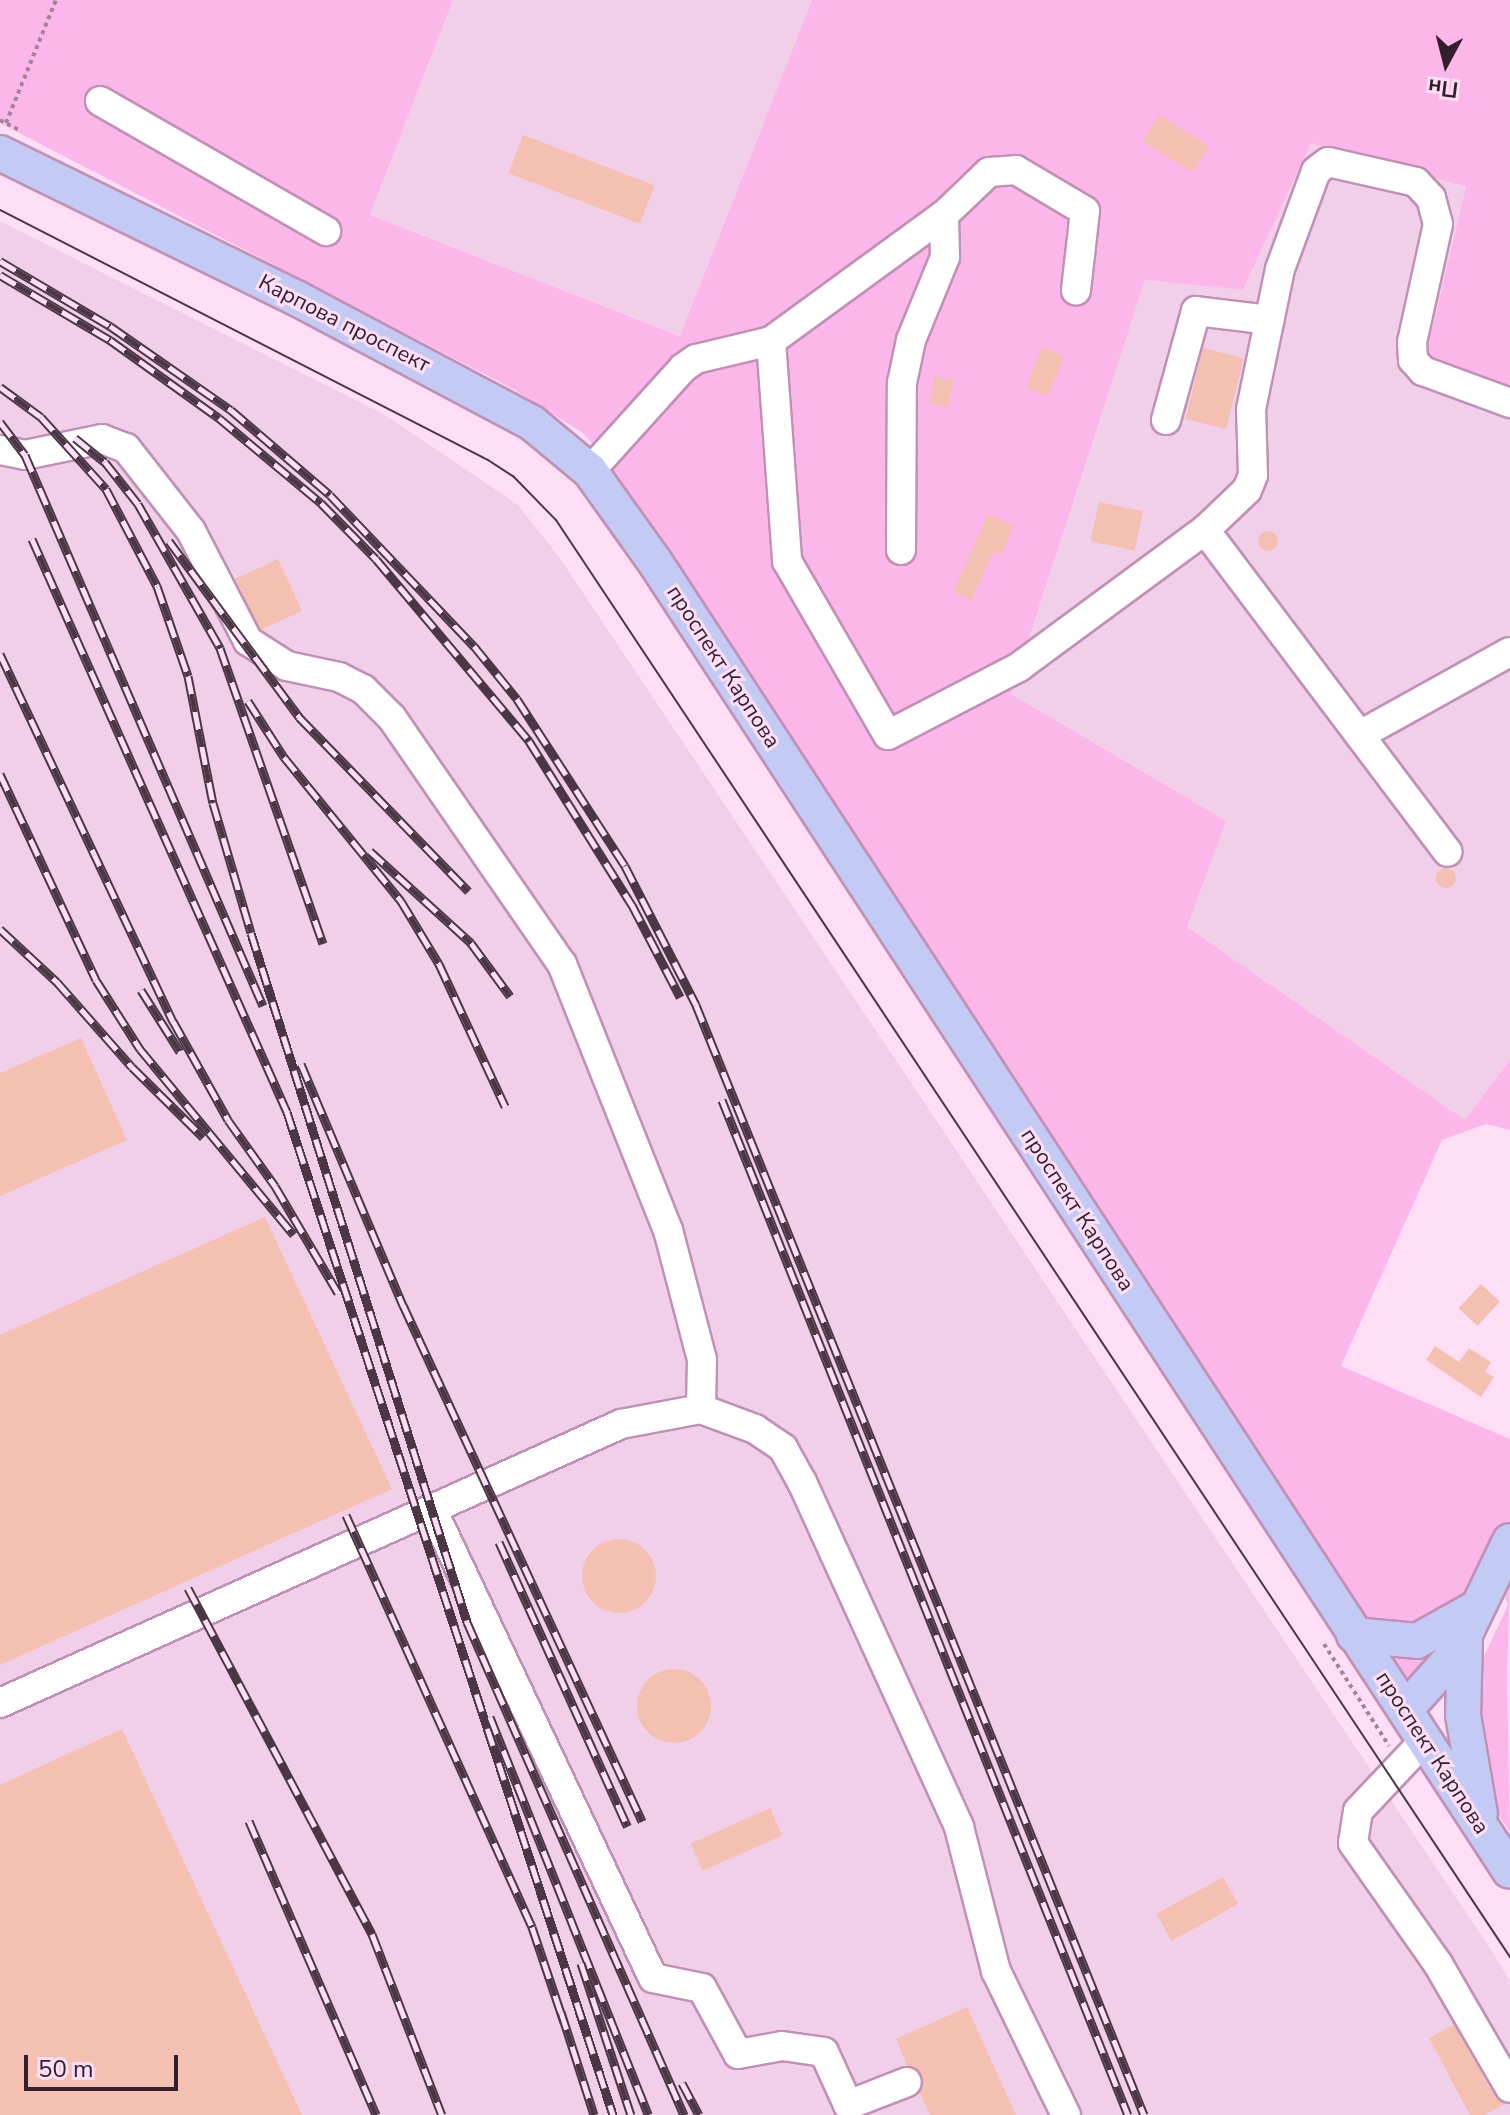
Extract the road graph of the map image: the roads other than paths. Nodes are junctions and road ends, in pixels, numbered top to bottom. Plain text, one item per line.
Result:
1 (100, 101) dead end
2 (3, 138) edge
3 (944, 215) junction
4 (326, 231) dead end
5 (1076, 290) dead end
6 (1269, 320) junction
7 (771, 341) junction
8 (1510, 403) edge
9 (1166, 420) dead end
10 (0, 450) edge
11 (590, 471) junction
12 (1205, 530) junction
13 (646, 549) joint
14 (901, 550) dead end
15 (1510, 652) edge
16 (1360, 735) junction
17 (1448, 852) dead end
18 (701, 1409) junction
19 (432, 1509) junction
20 (1510, 1541) edge
21 (1473, 1621) junction
22 (1339, 1639) junction
23 (0, 1703) edge
24 (1405, 1710) junction
25 (1413, 1753) junction
26 (1485, 1834) junction
27 (1510, 1871) edge
28 (907, 2082) dead end
29 (1510, 2088) edge
30 (876, 2105) edge
31 (1066, 2115) edge

1 - 4 street
2 - 11 main road, Карпова проспект
3 - 5 street
3 - 7 street
3 - 14 street
6 - 8 street
6 - 9 street
6 - 12 street
7 - 11 street
7 - 12 street
10 - 18 street
11 - 13 main road, Карпова проспект
12 - 16 street
13 - 22 main road, проспект Карпова
15 - 16 street
16 - 17 street
18 - 19 street
18 - 31 street
19 - 23 street
19 - 30 street
20 - 21 main road
21 - 22 main road
21 - 24 main road
21 - 26 main road
22 - 24 main road, проспект Карпова
24 - 25 main road, проспект Карпова
25 - 26 main road, проспект Карпова
25 - 29 street
26 - 27 main road, проспект Карпова
28 - 30 street

